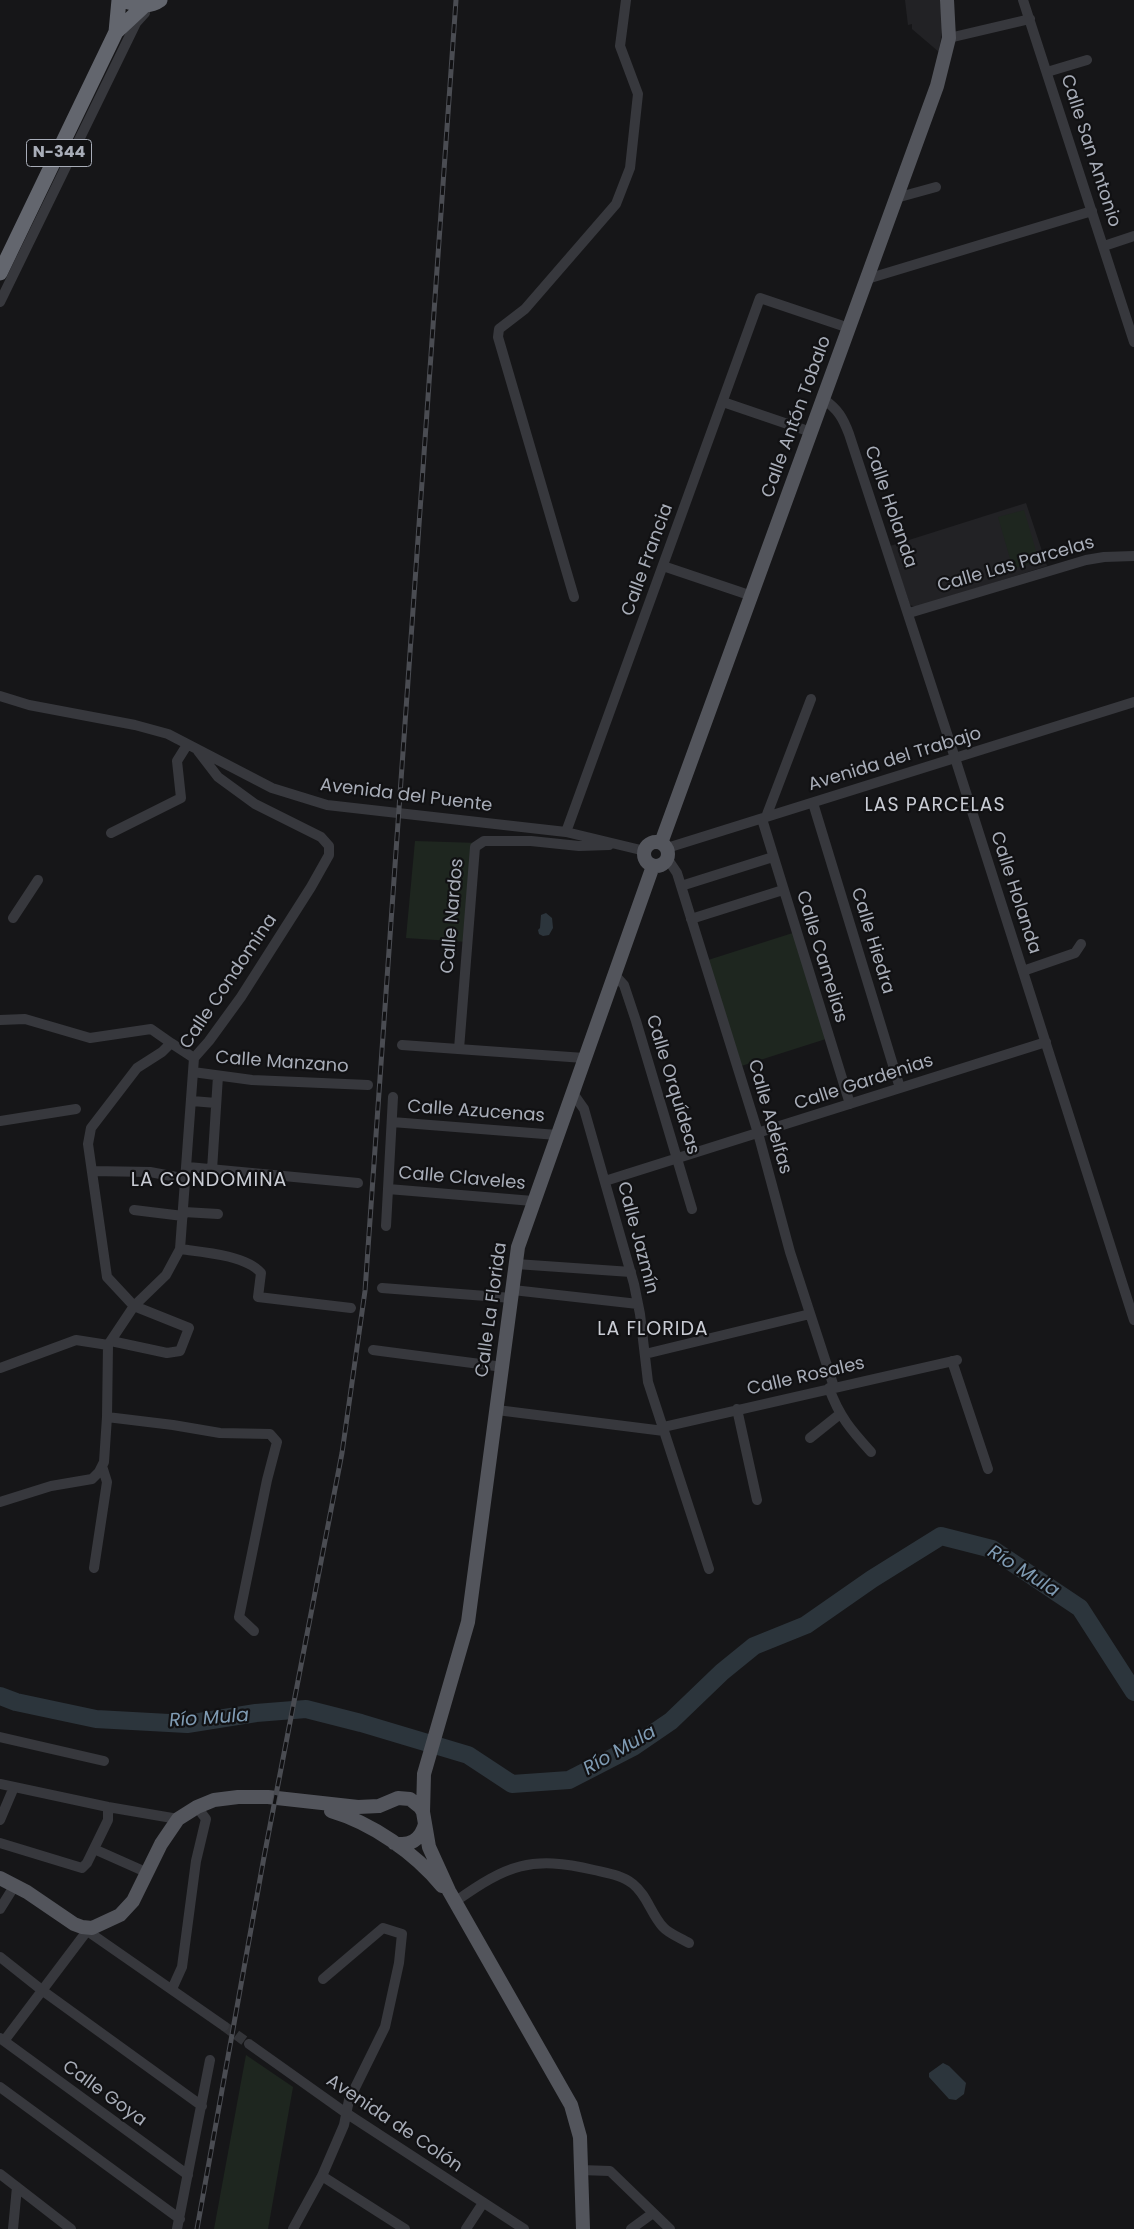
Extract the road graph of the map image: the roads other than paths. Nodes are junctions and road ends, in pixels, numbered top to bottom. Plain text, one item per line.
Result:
1 (119, 0) edge
2 (123, 0) edge
3 (626, 0) edge
4 (947, 0) edge
5 (1024, 0) edge
6 (153, 3) edge
7 (1030, 19) junction
8 (116, 32) junction
9 (949, 38) junction
10 (1087, 60) dead end
11 (1047, 72) junction
12 (936, 187) dead end
13 (896, 198) junction
14 (1092, 211) junction
15 (1134, 236) edge
16 (1104, 246) junction
17 (0, 273) edge
18 (866, 279) junction
19 (0, 302) edge
20 (849, 328) junction
21 (1134, 342) edge
22 (823, 399) junction
23 (723, 402) junction
24 (811, 432) junction
25 (1134, 556) edge
26 (663, 566) junction
27 (752, 596) junction
28 (574, 597) dead end
29 (909, 614) junction
30 (0, 696) edge
31 (811, 699) dead end
32 (1134, 702) edge
33 (187, 745) junction
34 (198, 751) junction
35 (956, 758) junction
36 (813, 802) junction
37 (764, 818) junction
38 (566, 832) junction
39 (111, 833) dead end
40 (625, 845) junction
41 (665, 850) junction
42 (645, 851) junction
43 (773, 857) junction
44 (653, 866) junction
45 (38, 880) dead end
46 (681, 886) junction
47 (783, 890) junction
48 (14, 918) dead end
49 (692, 918) junction
50 (1081, 944) dead end
51 (1023, 971) junction
52 (614, 974) junction
53 (0, 1020) edge
54 (1046, 1042) junction
55 (171, 1043) junction
56 (402, 1045) dead end
57 (459, 1049) junction
58 (194, 1058) junction
59 (584, 1058) junction
60 (193, 1072) junction
61 (218, 1076) junction
62 (368, 1085) dead end
63 (900, 1088) junction
64 (572, 1092) junction
65 (393, 1097) dead end
66 (192, 1101) junction
67 (216, 1103) junction
68 (850, 1104) junction
69 (76, 1109) dead end
70 (0, 1121) edge
71 (392, 1122) junction
72 (758, 1133) junction
73 (557, 1134) junction
74 (678, 1158) junction
75 (188, 1168) junction
76 (212, 1170) junction
77 (92, 1171) junction
78 (187, 1179) junction
79 (605, 1181) junction
80 (358, 1184) dead end
81 (388, 1189) junction
82 (534, 1201) junction
83 (692, 1209) dead end
84 (134, 1210) dead end
85 (184, 1214) junction
86 (218, 1214) dead end
87 (386, 1226) dead end
88 (180, 1249) junction
89 (516, 1264) junction
90 (631, 1272) junction
91 (382, 1288) dead end
92 (512, 1294) junction
93 (638, 1304) junction
94 (134, 1306) junction
95 (351, 1308) dead end
96 (810, 1314) junction
97 (1134, 1320) edge
98 (110, 1343) junction
99 (373, 1350) dead end
100 (645, 1354) junction
101 (503, 1367) junction
102 (0, 1368) edge
103 (831, 1387) junction
104 (737, 1409) junction
105 (497, 1410) junction
106 (840, 1414) junction
107 (107, 1417) junction
108 (664, 1429) junction
109 (810, 1438) dead end
110 (870, 1452) dead end
111 (102, 1466) junction
112 (988, 1469) dead end
113 (757, 1500) dead end
114 (0, 1502) edge
115 (94, 1568) dead end
116 (709, 1568) dead end
117 (254, 1632) dead end
118 (0, 1737) edge
119 (104, 1761) dead end
120 (424, 1774) junction
121 (0, 1784) edge
122 (14, 1787) junction
123 (392, 1801) junction
124 (300, 1802) junction
125 (197, 1807) junction
126 (108, 1808) junction
127 (424, 1818) junction
128 (178, 1819) junction
129 (0, 1820) edge
130 (389, 1840) junction
131 (0, 1843) edge
132 (94, 1850) junction
133 (148, 1873) junction
134 (0, 1878) edge
135 (15, 1885) junction
136 (452, 1896) junction
137 (0, 1909) edge
138 (85, 1929) junction
139 (689, 1943) dead end
140 (0, 1957) edge
141 (323, 1979) dead end
142 (172, 1989) junction
143 (43, 1991) junction
144 (224, 2026) tunnel mouth
145 (2, 2040) edge
146 (249, 2044) tunnel mouth
147 (210, 2060) dead end
148 (0, 2087) edge
149 (202, 2106) junction
150 (346, 2113) junction
151 (580, 2170) junction
152 (0, 2174) edge
153 (188, 2175) junction
154 (322, 2176) junction
155 (17, 2187) junction
156 (483, 2203) junction
157 (653, 2213) junction
158 (179, 2224) edge
159 (296, 2228) edge
160 (13, 2229) edge
161 (72, 2229) edge
162 (404, 2229) edge
163 (466, 2229) edge
164 (524, 2229) edge
165 (583, 2229) edge
166 (631, 2229) edge
167 (670, 2229) edge

1 - 8 highway, N-344
2 - 6 highway
3 - 28 street
4 - 9 main road, Calle Antón Tobalo
5 - 7 street, Calle San Antonio
6 - 8 highway, N-344
6 - 19 street
7 - 9 street
7 - 11 street, Calle San Antonio
8 - 17 highway, N-344
9 - 13 main road, Calle Antón Tobalo
10 - 11 street
11 - 14 street, Calle San Antonio
12 - 13 street
13 - 18 main road, Calle Antón Tobalo
14 - 16 street, Calle San Antonio
14 - 18 street
15 - 16 street
16 - 21 street, Calle San Antonio
18 - 20 main road, Calle Antón Tobalo
20 - 22 main road, Calle Antón Tobalo
20 - 23 street, Calle Francia
22 - 24 main road, Calle Antón Tobalo
22 - 29 street, Calle Holanda
23 - 24 street
23 - 26 street, Calle Francia
24 - 27 main road, Calle Antón Tobalo
25 - 29 street, Calle Las Parcelas
26 - 27 street
26 - 38 street, Calle Francia
27 - 41 main road, Calle Antón Tobalo
29 - 35 street, Calle Holanda
30 - 33 street, Avenida del Puente
31 - 37 street
32 - 35 street, Avenida del Trabajo
33 - 34 street, Avenida del Puente
33 - 39 street
34 - 38 street, Avenida del Puente
34 - 58 street, Calle Condomina
35 - 36 street, Avenida del Trabajo
35 - 51 street, Calle Holanda
36 - 37 street, Avenida del Trabajo
36 - 63 street, Calle Hiedra
37 - 41 street, Avenida del Trabajo
37 - 43 street, Calle Camelias
38 - 40 street, Avenida del Puente
40 - 42 street, Avenida del Puente
40 - 57 street, Calle Nardos
41 - 42 main road
41 - 44 main road
41 - 46 street, Calle Adelfas
42 - 44 main road
43 - 46 street
43 - 47 street, Calle Camelias
44 - 52 main road, Calle La Florida
45 - 48 street
46 - 49 street, Calle Adelfas
47 - 49 street
47 - 68 street, Calle Camelias
49 - 72 street, Calle Adelfas
50 - 51 street
51 - 54 street, Calle Holanda
52 - 59 main road, Calle La Florida
52 - 74 street, Calle Orquídeas
53 - 55 street
54 - 63 street, Calle Gardenias
54 - 97 street, Calle Holanda
55 - 58 street
55 - 77 street
56 - 57 street
57 - 59 street
58 - 60 street, Calle Condomina
59 - 64 main road, Calle La Florida
60 - 61 street, Calle Manzano
60 - 66 street, Calle Condomina
61 - 62 street, Calle Manzano
61 - 67 street
63 - 68 street, Calle Gardenias
64 - 73 main road, Calle La Florida
64 - 79 street, Calle Jazmín
65 - 71 street
66 - 67 street
66 - 75 street, Calle Condomina
67 - 76 street
68 - 72 street, Calle Gardenias
69 - 70 street
71 - 73 street, Calle Azucenas
71 - 81 street
72 - 74 street, Calle Gardenias
72 - 96 street, Calle Adelfas
73 - 82 main road, Calle La Florida
74 - 79 street, Calle Gardenias
74 - 83 street, Calle Orquídeas
75 - 76 street
75 - 78 street, Calle Condomina
76 - 80 street
77 - 78 street
77 - 94 street
78 - 85 street, Calle Condomina
79 - 90 street, Calle Jazmín
81 - 82 street, Calle Claveles
81 - 87 street
82 - 89 main road, Calle La Florida
84 - 85 street
85 - 86 street
85 - 88 street, Calle Condomina
88 - 94 street, Calle Condomina
88 - 95 street
89 - 90 street
89 - 92 main road, Calle La Florida
90 - 93 street, Calle Jazmín
91 - 92 street
92 - 93 street
92 - 101 main road, Calle La Florida
93 - 100 street, Calle Jazmín
94 - 98 street, Calle Condomina
94 - 98 street
96 - 100 street
96 - 103 street, Calle Adelfas
98 - 102 street
98 - 107 street
99 - 101 street
100 - 108 street, Calle Jazmín
101 - 105 main road, Calle La Florida
103 - 104 street, Calle Rosales
103 - 106 street, Calle Adelfas
103 - 112 street, Calle Rosales
104 - 108 street, Calle Rosales
104 - 113 street
105 - 108 street, Calle Rosales
105 - 120 main road, Calle La Florida
106 - 109 street
106 - 110 street, Calle Adelfas
107 - 111 street
107 - 117 street
108 - 116 street, Calle Jazmín
111 - 114 street
111 - 115 street
118 - 119 street
120 - 123 main road, Calle La Florida
120 - 127 main road, Calle La Florida
121 - 122 street
122 - 126 street
122 - 129 street
123 - 124 main road
123 - 127 main road
123 - 130 main road
124 - 125 main road
124 - 130 main road
125 - 128 main road
125 - 142 street
126 - 128 street
126 - 132 street
127 - 130 main road
127 - 136 main road, Calle La Florida
128 - 133 main road
130 - 136 main road
131 - 132 street
132 - 133 street
133 - 138 main road
134 - 135 main road
135 - 137 street
135 - 138 main road
136 - 139 street
136 - 151 main road
138 - 142 street
138 - 143 street
140 - 143 street
141 - 150 street
142 - 144 street
143 - 145 street
143 - 149 street
145 - 153 street, Calle Goya
146 - 150 street, Avenida de Colón
147 - 149 street
148 - 158 street
149 - 153 street
150 - 154 street
150 - 156 street, Avenida de Colón
151 - 157 street
151 - 165 main road
152 - 155 street
153 - 158 street
154 - 159 street
154 - 162 street
155 - 160 street
155 - 161 street
156 - 163 street
156 - 164 street, Avenida de Colón
157 - 166 street
157 - 167 street

